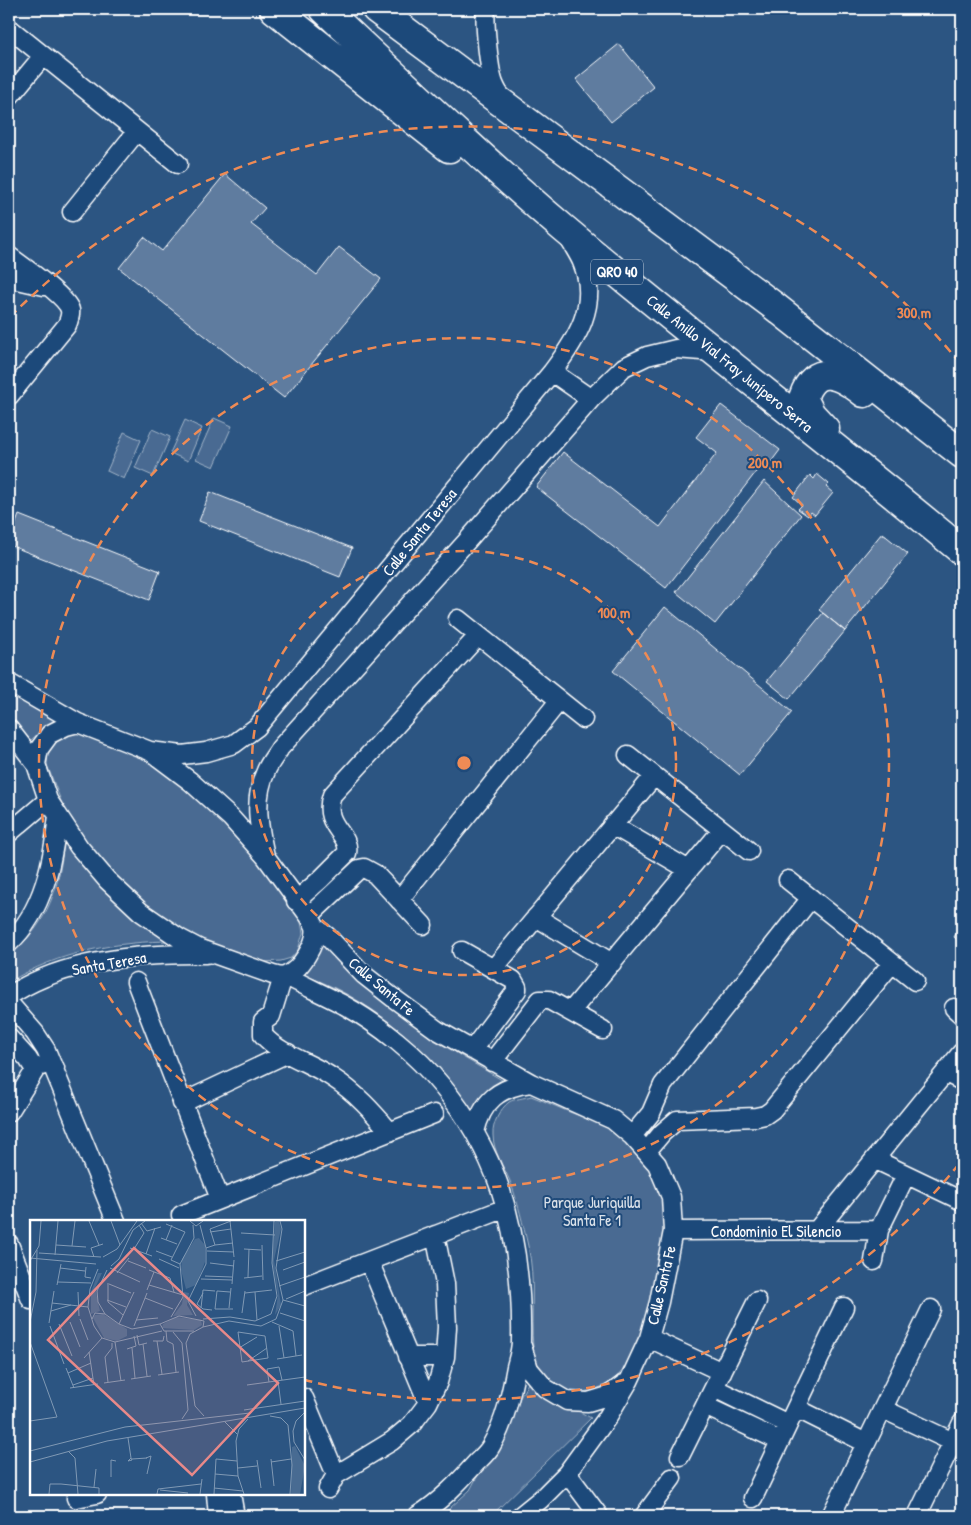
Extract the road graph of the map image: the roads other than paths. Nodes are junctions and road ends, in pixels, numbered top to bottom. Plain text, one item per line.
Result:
1 (274, 9) edge
2 (324, 9) edge
3 (376, 9) edge
4 (486, 9) edge
5 (9, 28) edge
6 (43, 56) junction
7 (9, 97) edge
8 (510, 110) junction
9 (137, 131) junction
10 (479, 155) junction
11 (178, 164) dead end
12 (72, 212) dead end
13 (564, 228) junction
14 (9, 256) edge
15 (9, 278) edge
16 (49, 287) junction
17 (714, 352) junction
18 (552, 372) junction
19 (9, 396) edge
20 (591, 399) junction
21 (962, 454) edge
22 (962, 459) edge
23 (924, 520) junction
24 (962, 551) edge
25 (458, 619) dead end
26 (478, 636) junction
27 (9, 683) edge
28 (560, 700) junction
29 (583, 719) dead end
30 (78, 723) junction
31 (9, 729) edge
32 (150, 751) junction
33 (628, 755) dead end
34 (36, 764) junction
35 (654, 776) junction
36 (53, 808) junction
37 (612, 825) junction
38 (722, 830) junction
39 (9, 833) edge
40 (748, 851) dead end
41 (265, 856) junction
42 (689, 870) junction
43 (788, 880) dead end
44 (811, 898) junction
45 (399, 900) junction
46 (296, 901) junction
47 (536, 917) junction
48 (312, 922) junction
49 (423, 925) dead end
50 (9, 943) edge
51 (462, 951) dead end
52 (214, 954) junction
53 (612, 962) junction
54 (892, 964) junction
55 (494, 968) junction
56 (281, 976) junction
57 (915, 981) dead end
58 (136, 982) dead end
59 (9, 996) edge
60 (9, 1004) edge
61 (571, 1011) junction
62 (603, 1030) dead end
63 (9, 1038) edge
64 (472, 1050) junction
65 (962, 1052) edge
66 (288, 1053) junction
67 (492, 1062) junction
68 (55, 1068) junction
69 (35, 1070) junction
70 (946, 1073) junction
71 (962, 1081) edge
72 (531, 1083) junction
73 (182, 1104) junction
74 (9, 1112) edge
75 (434, 1114) dead end
76 (390, 1132) junction
77 (475, 1132) junction
78 (632, 1136) junction
79 (647, 1152) junction
80 (876, 1160) junction
81 (904, 1180) junction
82 (220, 1200) junction
83 (962, 1202) edge
84 (506, 1208) junction
85 (962, 1214) edge
86 (181, 1215) dead end
87 (116, 1220) edge
88 (817, 1230) junction
89 (879, 1230) junction
90 (673, 1232) junction
91 (435, 1235) junction
92 (9, 1244) edge
93 (369, 1261) junction
94 (874, 1261) dead end
95 (305, 1286) edge
96 (29, 1290) edge
97 (757, 1301) dead end
98 (844, 1307) dead end
99 (931, 1309) dead end
100 (649, 1338) junction
101 (521, 1343) junction
102 (408, 1357) junction
103 (445, 1357) junction
104 (722, 1372) junction
105 (629, 1381) junction
106 (714, 1388) junction
107 (305, 1401) edge
108 (428, 1403) junction
109 (705, 1406) junction
110 (883, 1409) junction
111 (792, 1416) junction
112 (962, 1423) edge
113 (780, 1441) junction
114 (953, 1442) junction
115 (866, 1443) junction
116 (680, 1456) dead end
117 (567, 1473) junction
118 (672, 1478) dead end
119 (92, 1495) edge
120 (216, 1495) edge
121 (230, 1495) edge
122 (76, 1498) dead end
123 (753, 1498) dead end
124 (218, 1516) edge
125 (235, 1516) edge
126 (418, 1516) edge
127 (520, 1516) edge
128 (599, 1516) edge
129 (644, 1516) edge
130 (831, 1516) edge
131 (917, 1516) edge

1 - 10 highway
2 - 10 highway, Calle Anillo Vial Fray Junípero Serra / QRO 40
3 - 8 highway
4 - 8 street
5 - 6 street
6 - 7 street
6 - 9 street
8 - 21 highway
9 - 11 street
9 - 12 street
10 - 13 highway, Calle Anillo Vial Fray Junípero Serra / QRO 40
13 - 17 highway, Calle Anillo Vial Fray Junípero Serra / QRO 40
13 - 18 street, Calle Santa Teresa
14 - 16 street
15 - 16 street
16 - 19 street
17 - 20 street
17 - 23 highway, Calle Anillo Vial Fray Junípero Serra / QRO 40
18 - 20 street
18 - 32 street, Calle Santa Teresa
20 - 41 street
22 - 23 highway
23 - 24 highway, Calle Anillo Vial Fray Junípero Serra / QRO 40
25 - 26 street
26 - 28 street
26 - 46 street
27 - 30 street
28 - 29 street
28 - 45 street
30 - 32 street
30 - 34 street
31 - 34 street
32 - 41 street, Calle Santa Fe
33 - 35 street
34 - 36 street
35 - 37 street
35 - 38 street
36 - 39 street
36 - 50 street
36 - 52 street
37 - 42 street
37 - 47 street
38 - 40 street
38 - 42 street
41 - 46 street, Calle Santa Fe
42 - 53 street
43 - 44 street
44 - 54 street
44 - 78 street
45 - 48 street
45 - 49 street
46 - 48 street, Calle Santa Fe
47 - 53 street
47 - 55 street
48 - 56 street
48 - 64 street, Calle Santa Fe
51 - 55 street
52 - 56 street, Calle Santa Fe
52 - 59 street, Santa Teresa
53 - 61 street
54 - 57 street
54 - 79 street
55 - 64 street
56 - 66 street
56 - 77 street, Calle Santa Fe
58 - 73 street
60 - 68 street
61 - 62 street
61 - 67 street
63 - 69 street
64 - 67 street, Calle Santa Fe
65 - 70 street
66 - 73 street
66 - 76 street
67 - 72 street, Calle Santa Fe
68 - 69 street
68 - 87 street
69 - 74 street
70 - 71 street
70 - 80 street
72 - 77 street
72 - 78 street, Calle Santa Fe
73 - 82 street
75 - 76 street
76 - 82 street
77 - 84 street, Calle Santa Fe
78 - 79 street, Calle Santa Fe
79 - 90 street, Calle Santa Fe
80 - 81 street
80 - 88 street
81 - 83 street
81 - 85 street
81 - 89 street
82 - 86 street
84 - 91 street
84 - 101 street, Calle Santa Fe
88 - 89 street, Condominio El Silencio
88 - 90 street, Condominio El Silencio
89 - 94 street
90 - 100 street, Calle Santa Fe
91 - 93 street
91 - 103 street
92 - 96 street
93 - 95 street
93 - 102 street
97 - 104 street
98 - 111 street
99 - 110 street
100 - 104 street
100 - 105 street, Calle Santa Fe
101 - 105 street
101 - 126 street, Calle Santa Fe
102 - 103 street
102 - 108 street
103 - 108 street
104 - 106 street
105 - 117 street, Calle Santa Fe
106 - 109 street
106 - 111 street
107 - 108 street
109 - 113 street
109 - 116 street
110 - 114 street
110 - 115 street
111 - 113 street
111 - 115 street
112 - 114 street
113 - 123 street
114 - 131 street
115 - 130 street
117 - 127 street, Calle Santa Fe
117 - 128 street
118 - 129 street
119 - 122 street
120 - 124 street
121 - 125 street

